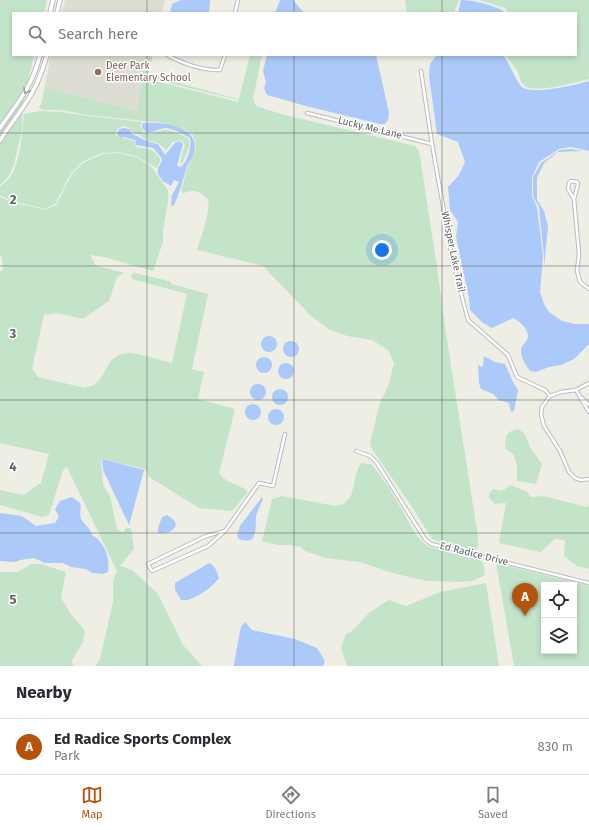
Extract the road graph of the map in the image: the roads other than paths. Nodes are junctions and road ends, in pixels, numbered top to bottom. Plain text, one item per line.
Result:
1 (53, 0) edge
2 (60, 0) edge
3 (238, 0) edge
4 (50, 12) edge
5 (57, 12) edge
6 (235, 12) edge
7 (40, 56) edge
8 (47, 56) edge
9 (168, 56) edge
10 (225, 56) edge
11 (421, 70) dead end
12 (307, 113) dead end
13 (0, 128) edge
14 (0, 141) edge
15 (432, 144) junction
16 (574, 199) junction
17 (589, 289) edge
18 (589, 383) edge
19 (576, 390) junction
20 (550, 396) junction
21 (582, 398) junction
22 (589, 405) edge
23 (589, 412) edge
24 (285, 434) dead end
25 (356, 451) dead end
26 (589, 479) edge
27 (225, 532) junction
28 (589, 582) edge

1 - 4 street
2 - 5 street
3 - 6 street
7 -> 13 street
8 - 14 street
9 - 10 street
11 - 15 street, Whisper Lake Trail
12 - 15 street, Lucky Me Lane
15 - 20 street, Whisper Lake Trail
16 - 16 street
16 - 17 street
18 - 19 street
19 - 20 street
19 - 21 street
20 - 26 street
21 - 22 street
21 - 23 street
24 - 27 street
25 - 28 street, Ed Radice Drive
27 - 27 street

